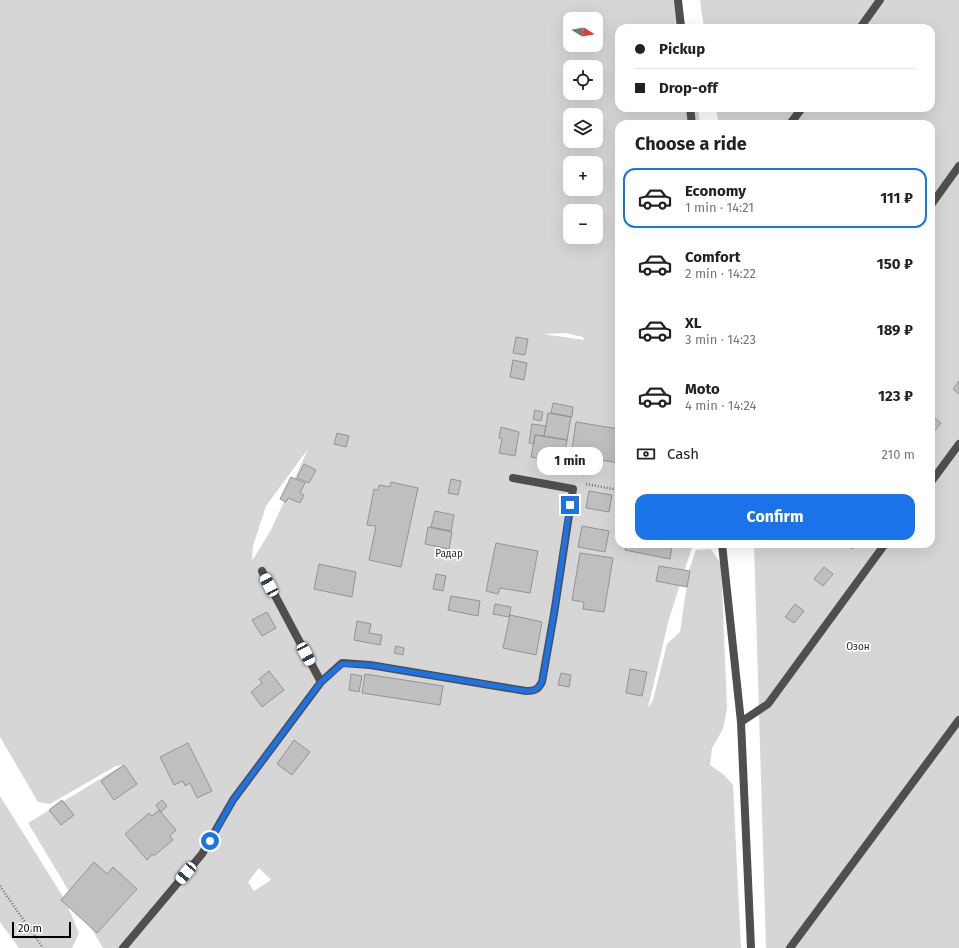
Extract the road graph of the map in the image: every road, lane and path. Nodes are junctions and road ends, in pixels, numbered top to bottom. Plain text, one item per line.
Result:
1 (678, 0) edge
2 (880, 0) edge
3 (681, 24) edge
4 (863, 24) edge
5 (959, 166) edge
6 (935, 199) edge
7 (959, 444) edge
8 (935, 477) edge
9 (513, 478) dead end
10 (573, 489) junction
11 (615, 489) edge
12 (722, 548) edge
13 (882, 548) edge
14 (262, 571) dead end
15 (321, 682) junction
16 (959, 720) edge
17 (741, 722) junction
18 (0, 886) edge
19 (43, 948) edge
20 (123, 948) edge
21 (751, 948) edge
22 (790, 948) edge

1 - 3 lane
2 - 4 lane
5 - 6 lane
7 - 8 lane
9 - 10 lane
10 - 11 path
10 - 15 lane
12 - 17 lane
13 - 17 lane
14 - 15 lane
15 - 20 lane
16 - 22 lane
17 - 21 lane
18 - 19 path

